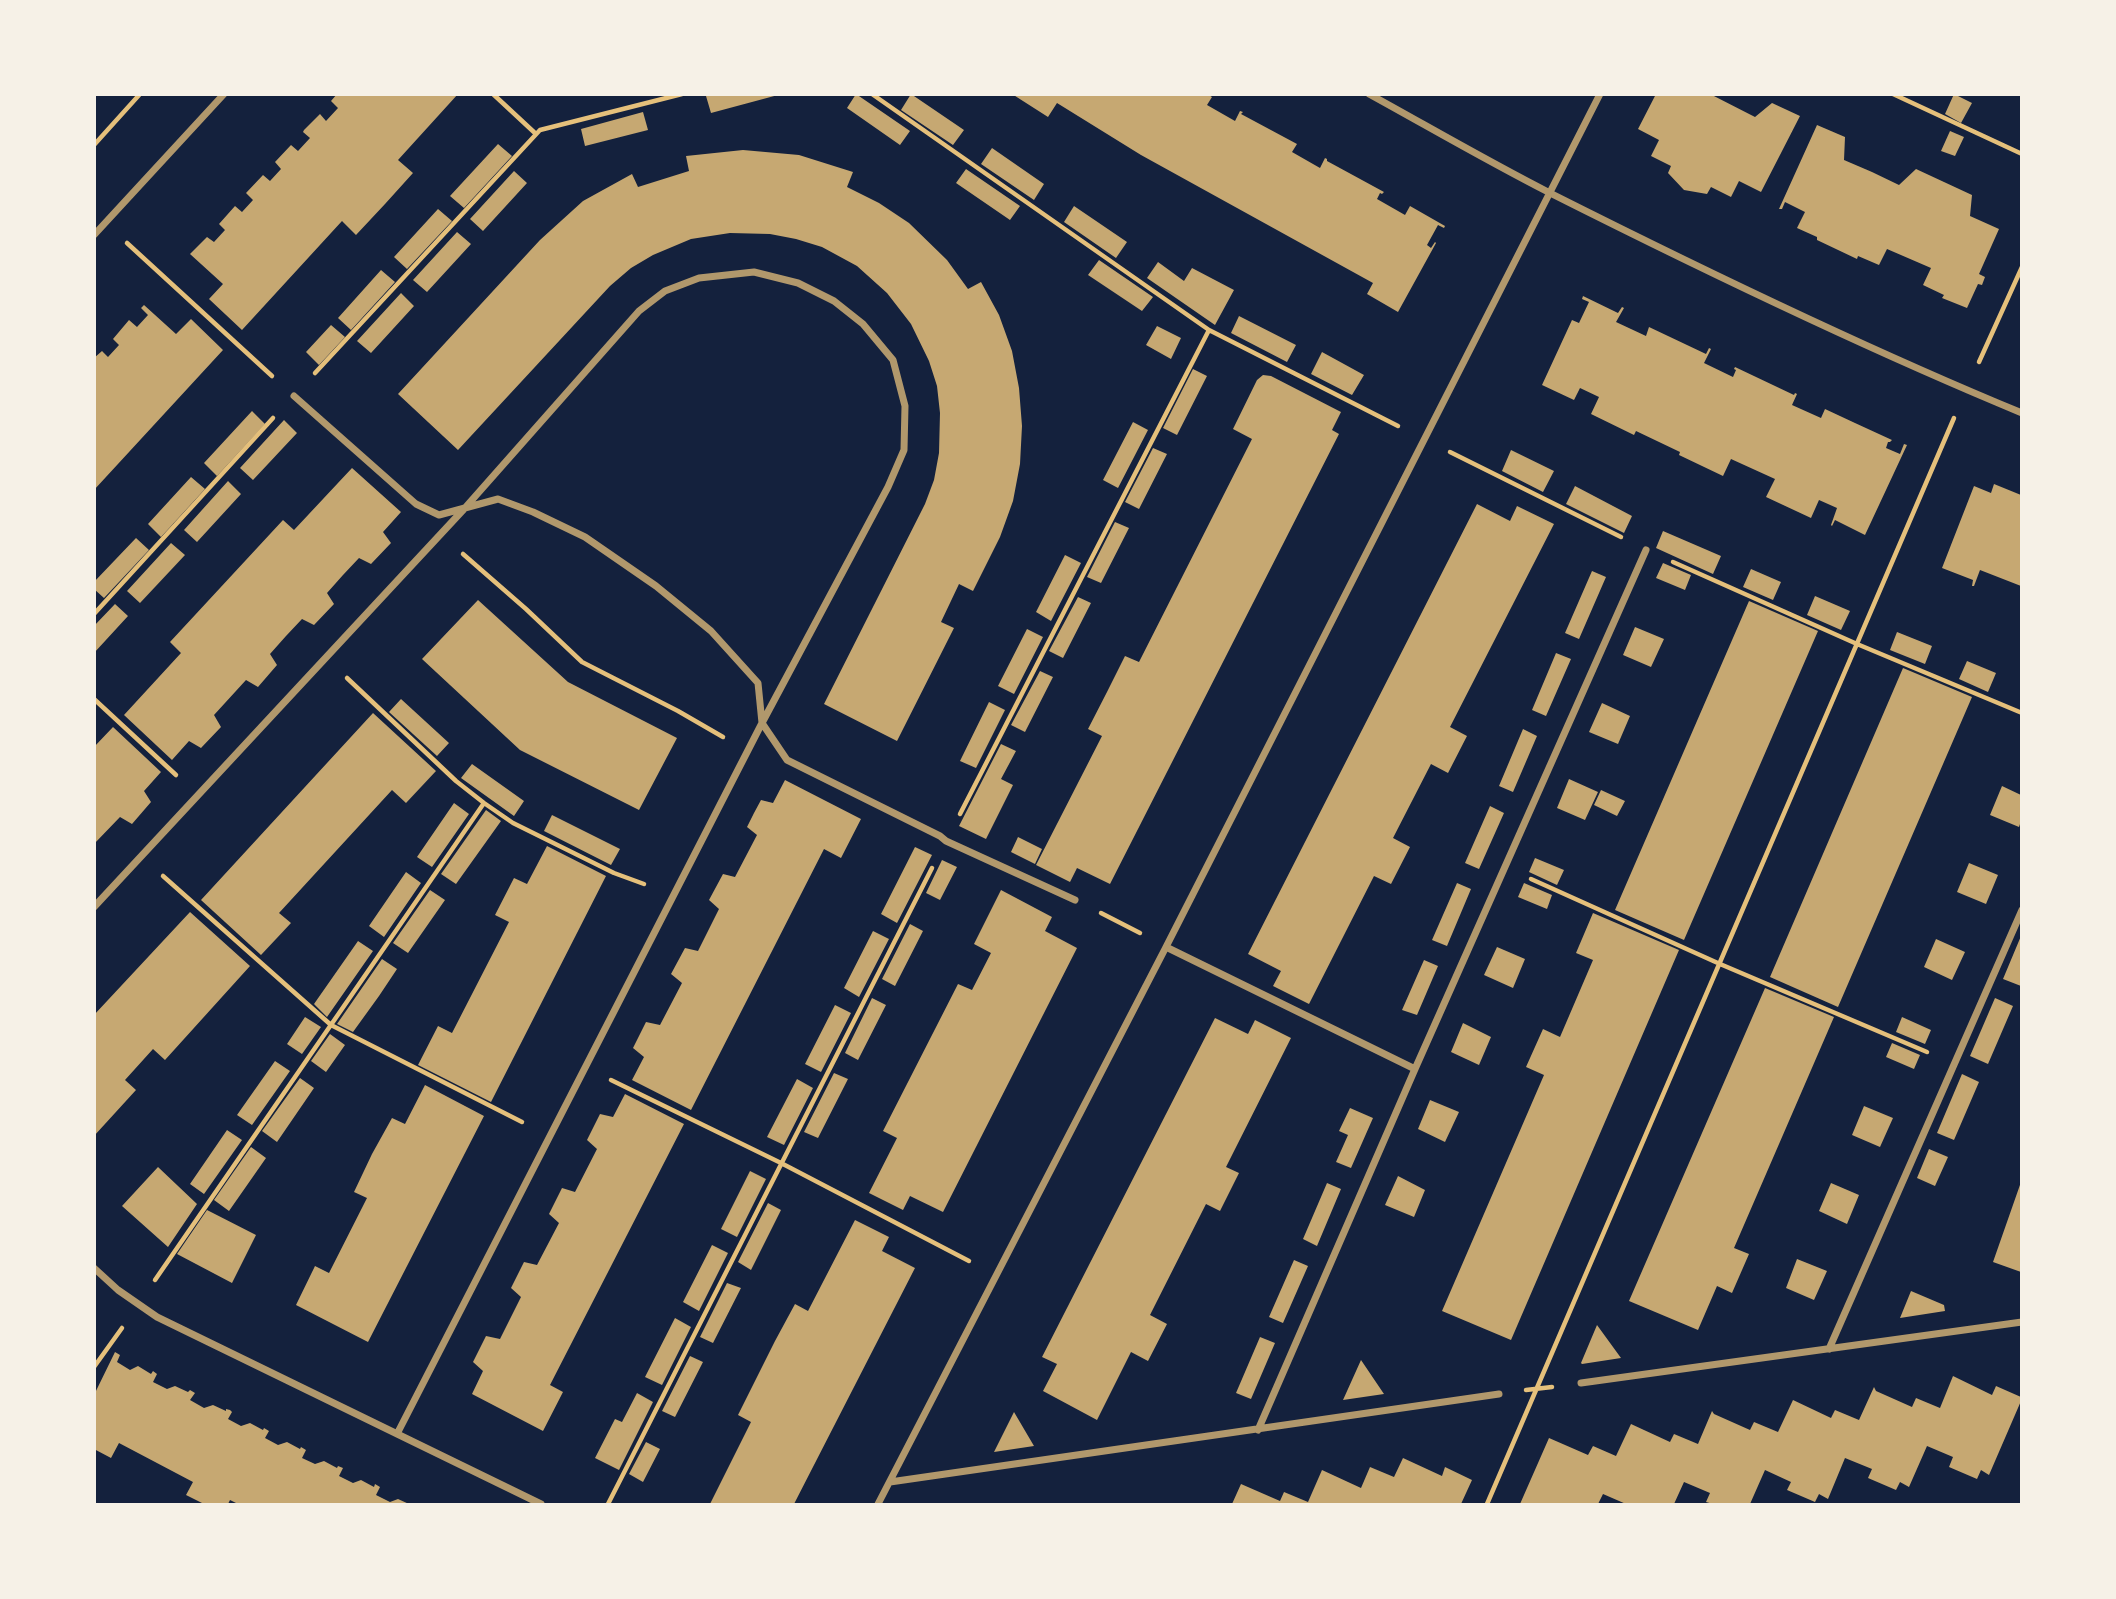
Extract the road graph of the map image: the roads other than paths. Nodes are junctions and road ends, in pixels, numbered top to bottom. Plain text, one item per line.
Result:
1 (224, 94) edge
2 (1368, 94) edge
3 (1600, 94) edge
4 (1549, 192) junction
5 (94, 235) edge
6 (294, 396) road end
7 (2021, 413) edge
8 (464, 509) junction
9 (1646, 550) road end
10 (762, 723) junction
11 (1075, 900) road end
12 (94, 907) edge
13 (2021, 910) edge
14 (1166, 947) junction
15 (1415, 1069) junction
16 (94, 1268) edge
17 (2021, 1322) edge
18 (1829, 1349) junction
19 (1581, 1383) dead end
20 (1499, 1394) dead end
21 (1258, 1430) junction
22 (397, 1434) junction
23 (890, 1482) junction
24 (541, 1504) edge
25 (878, 1504) edge

1 - 5 street
2 - 4 street
3 - 4 street
4 - 7 street
4 - 14 street
6 - 8 street
8 - 10 street
8 - 10 street
8 - 12 street
9 - 15 street
10 - 11 street
10 - 22 street
13 - 18 street
14 - 15 street
14 - 23 street
15 - 21 street
16 - 22 street
17 - 18 street
18 - 19 street
20 - 21 street
21 - 23 street
22 - 24 street
23 - 25 street

